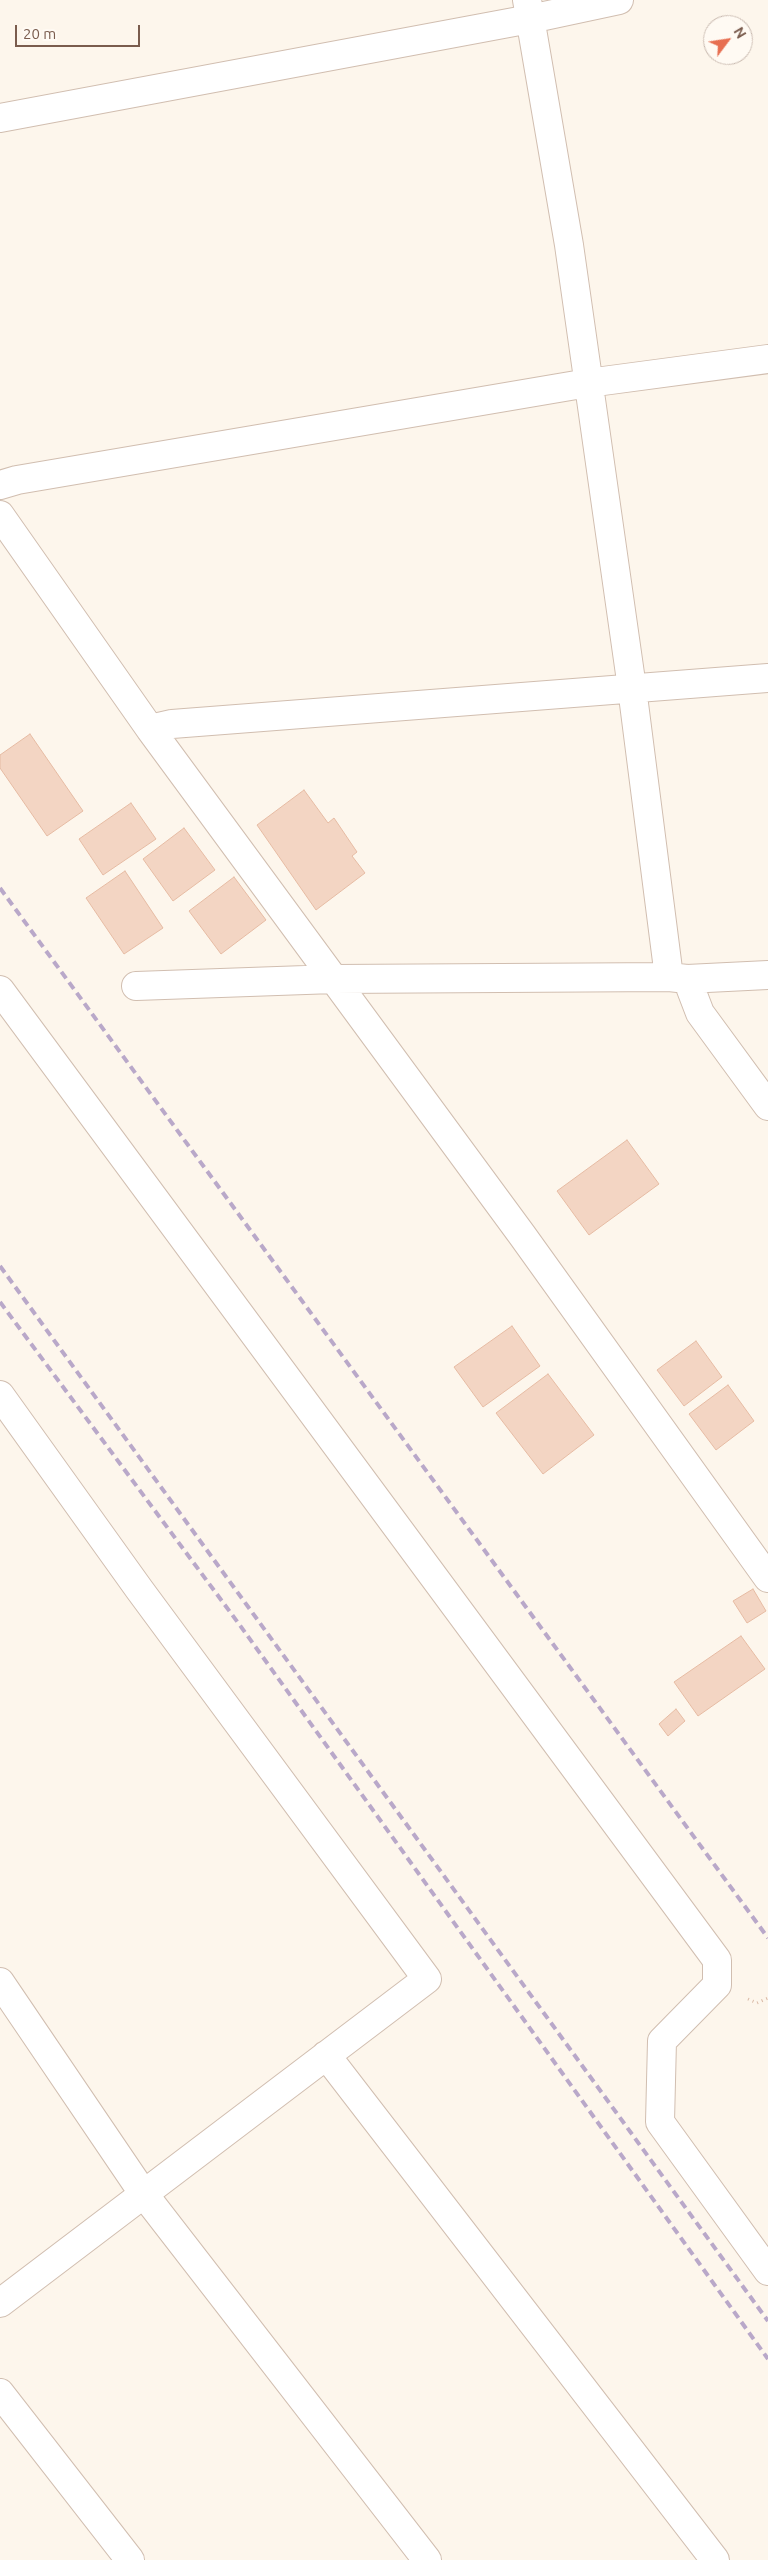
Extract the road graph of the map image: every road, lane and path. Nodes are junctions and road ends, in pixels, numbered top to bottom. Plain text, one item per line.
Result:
1 (619, 0) edge
2 (529, 9) edge
3 (0, 118) edge
4 (768, 360) edge
5 (588, 383) junction
6 (0, 485) edge
7 (0, 515) edge
8 (768, 678) edge
9 (632, 688) junction
10 (150, 729) junction
11 (768, 975) edge
12 (678, 978) junction
13 (334, 979) junction
14 (136, 986) dead end
15 (0, 990) edge
16 (768, 1106) edge
17 (0, 1395) edge
18 (768, 1578) edge
19 (0, 1982) edge
20 (326, 2055) junction
21 (143, 2193) junction
22 (768, 2270) edge
23 (0, 2303) edge
24 (0, 2393) edge
25 (130, 2560) edge
26 (427, 2560) edge
27 (715, 2560) edge

1 - 2 street
2 - 3 street
2 - 5 street
4 - 5 street
5 - 6 street
5 - 9 street
7 - 10 street
8 - 9 street
9 - 10 street
9 - 12 street
10 - 13 street
11 - 12 street
12 - 13 street
12 - 16 street
13 - 14 street
13 - 18 street
15 - 22 street
17 - 20 street
19 - 21 street
20 - 21 street
20 - 27 street
21 - 23 street
21 - 26 street
24 - 25 street

